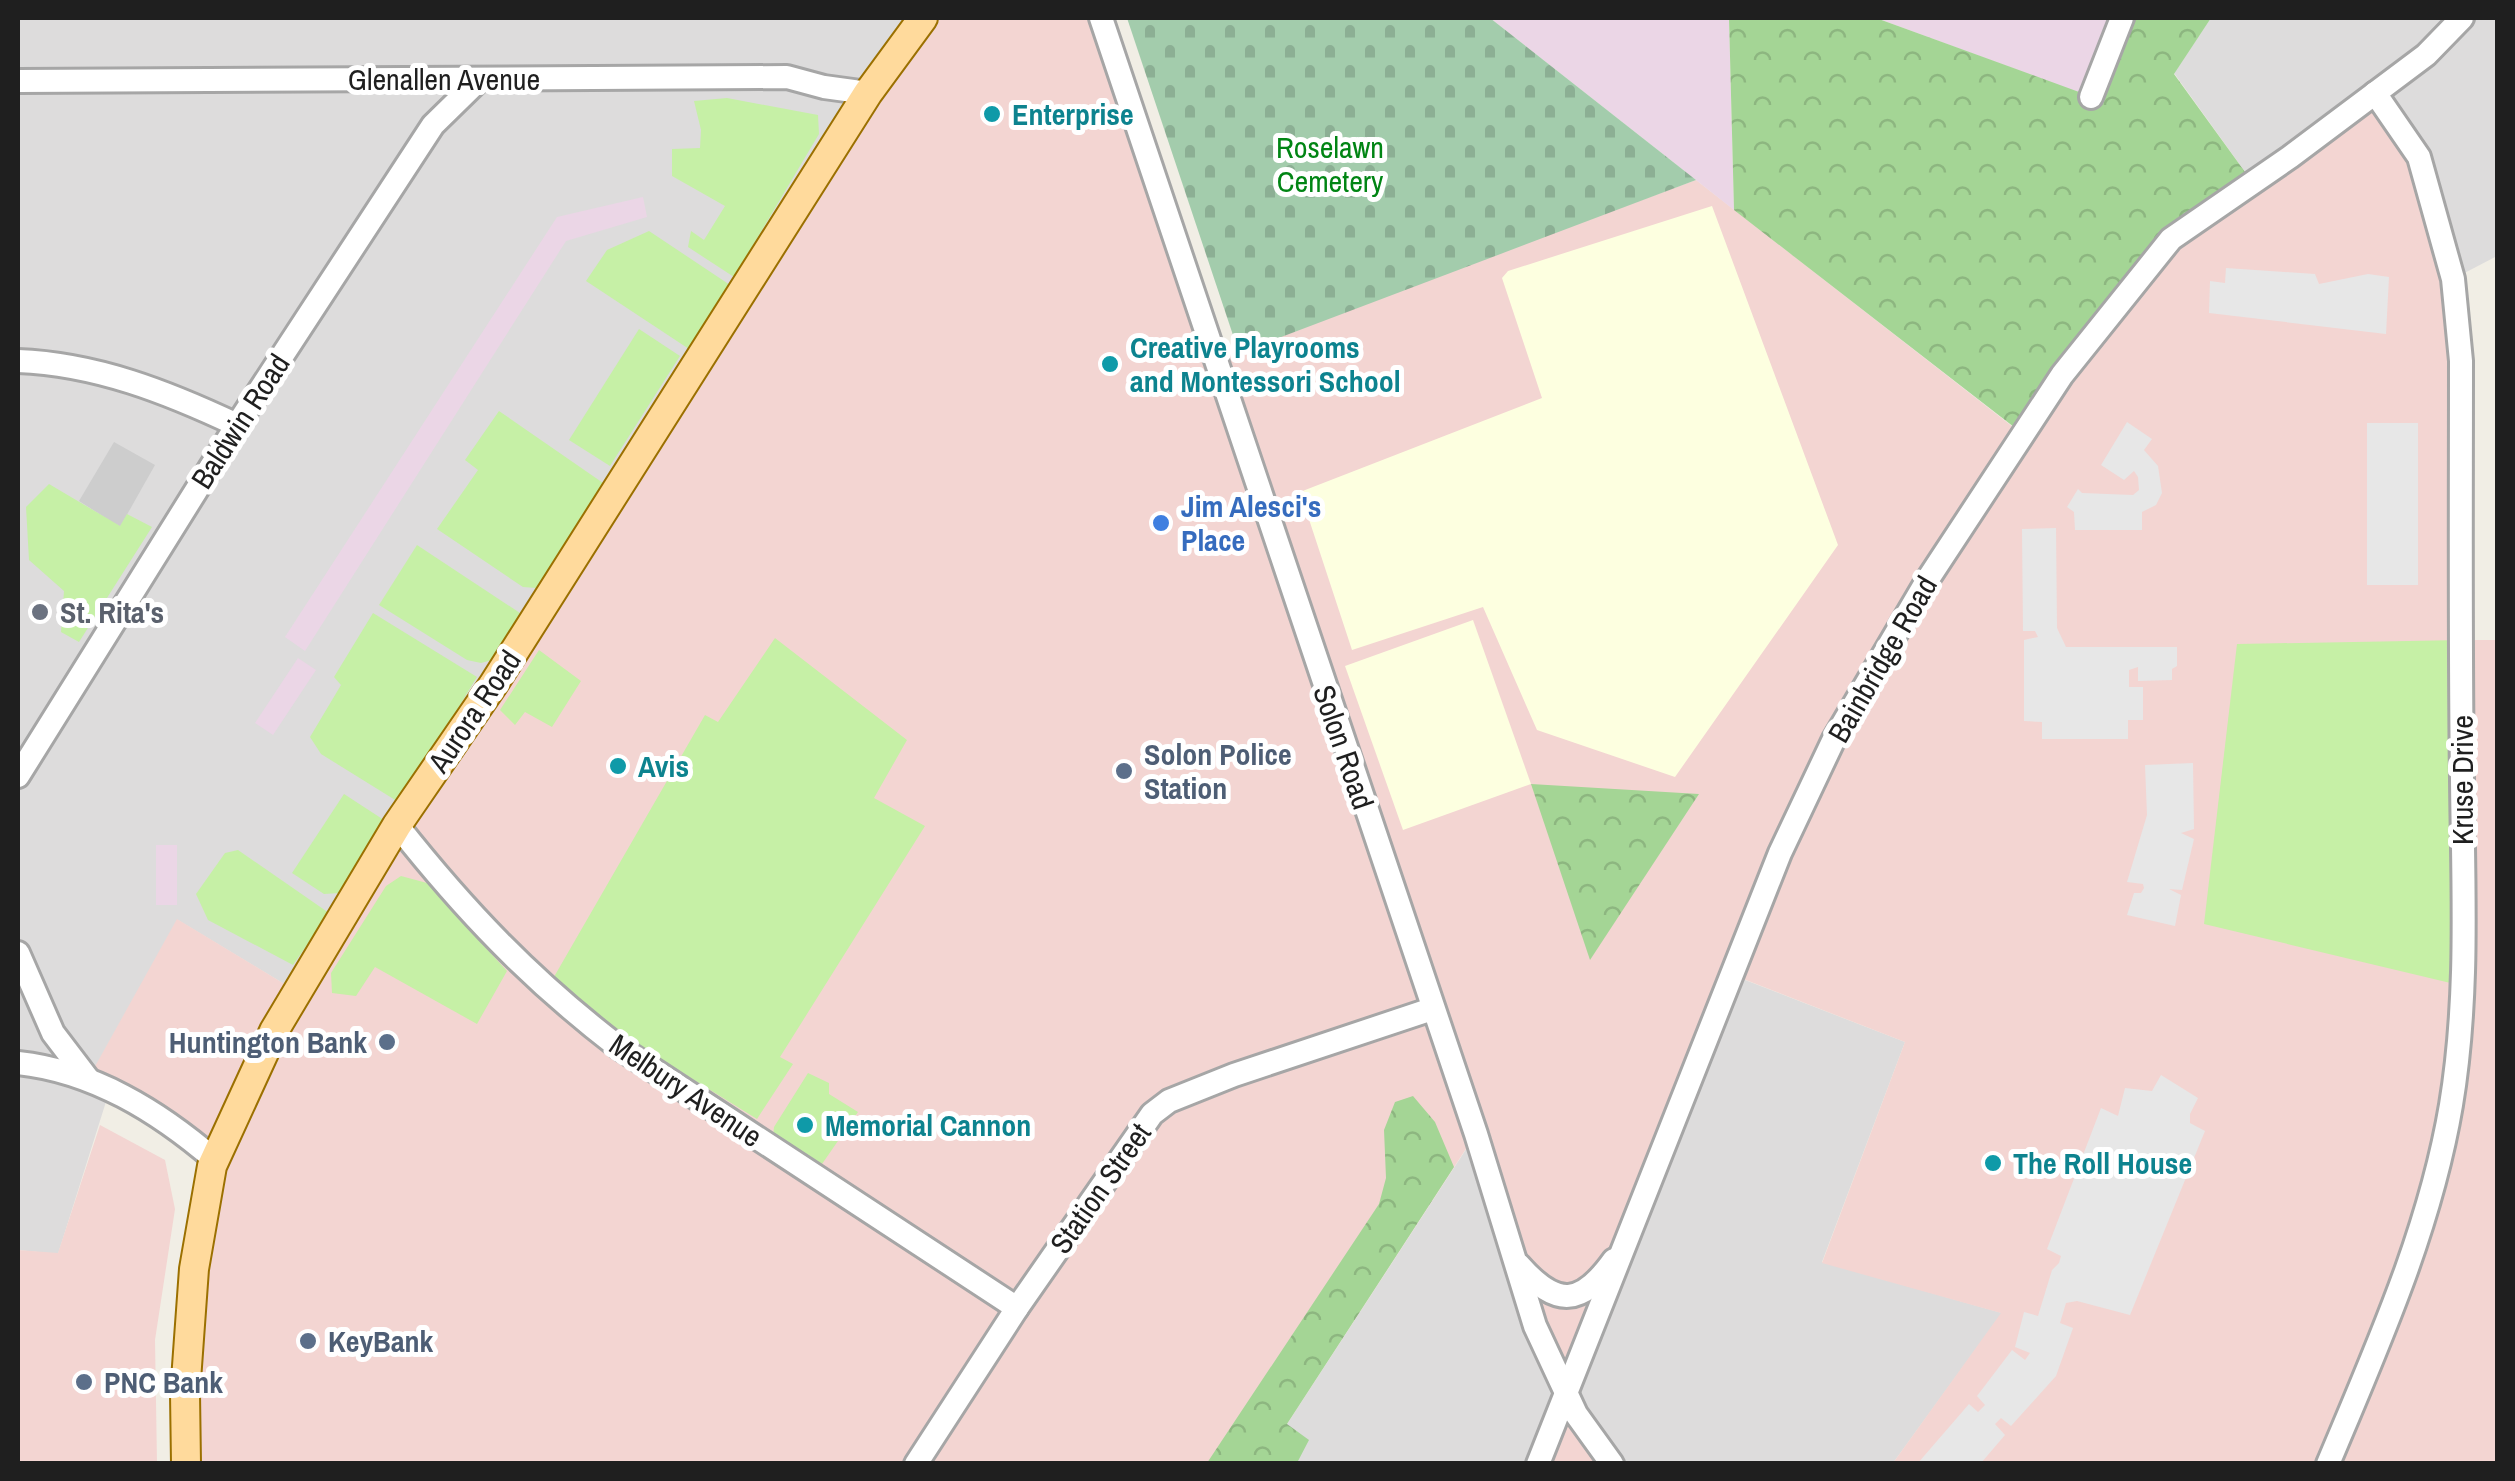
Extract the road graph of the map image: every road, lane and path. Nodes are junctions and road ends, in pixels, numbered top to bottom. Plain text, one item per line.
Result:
1 (923, 18) edge
2 (1101, 18) edge
3 (2122, 18) edge
4 (2462, 18) edge
5 (480, 79) junction
6 (18, 81) edge
7 (868, 93) junction
8 (2376, 94) junction
9 (2090, 96) dead end
10 (18, 361) edge
11 (237, 426) junction
12 (18, 776) edge
13 (397, 825) junction
14 (18, 953) edge
15 (1432, 1009) junction
16 (18, 1063) edge
17 (88, 1079) junction
18 (215, 1160) junction
19 (1630, 1237) junction
20 (1514, 1259) junction
21 (1017, 1308) junction
22 (1568, 1396) junction
23 (186, 1464) edge
24 (916, 1464) edge
25 (1538, 1464) edge
26 (1612, 1464) edge
27 (2328, 1464) edge

1 - 7 main road, Aurora Road
2 - 15 street, Solon Road
3 - 9 street
4 - 8 street, Bainbridge Road
5 - 6 street, Glenallen Avenue
5 - 7 street, Glenallen Avenue
5 - 11 street, Baldwin Road
7 - 13 main road, Aurora Road
8 - 19 street, Bainbridge Road
8 - 27 street, Kruse Drive
10 - 11 street
11 - 12 street, Baldwin Road
13 - 18 main road, Aurora Road
13 - 21 street, Melbury Avenue
14 - 17 street
15 - 20 street, Solon Road
15 - 21 street, Station Street
16 - 17 street
17 - 18 street
18 - 23 main road, Aurora Road
19 - 20 street
19 - 22 street, Bainbridge Road
20 - 22 street, Solon Road
21 - 24 street, Station Street
22 - 25 street, Bainbridge Road
22 - 26 street, Solon Road

